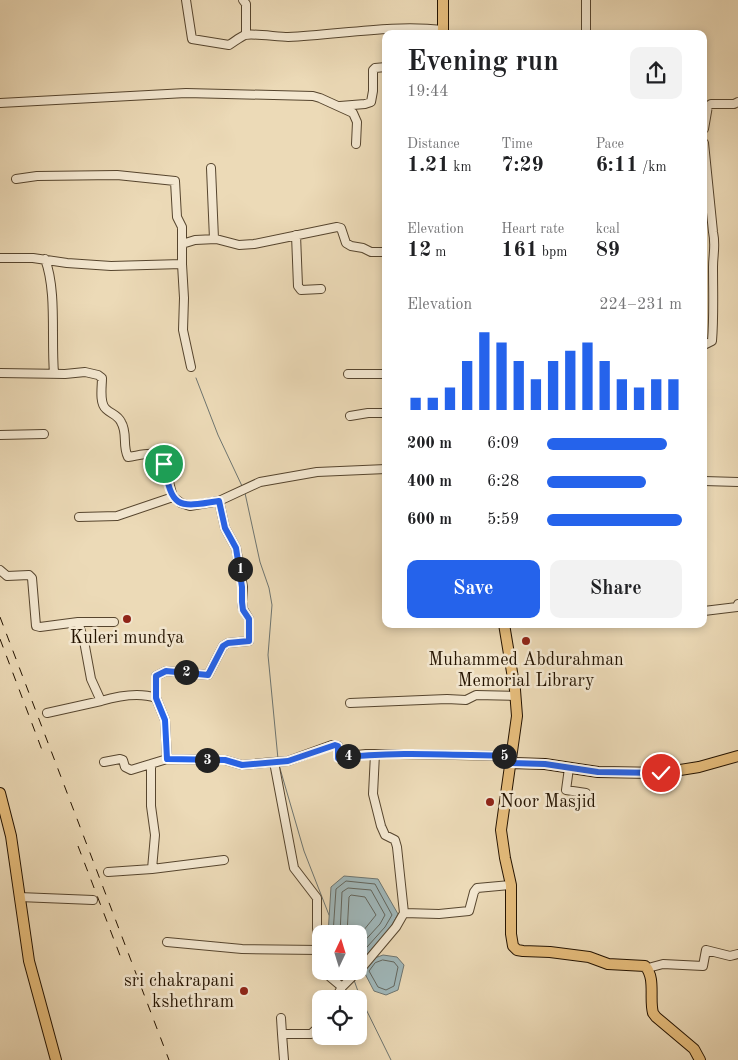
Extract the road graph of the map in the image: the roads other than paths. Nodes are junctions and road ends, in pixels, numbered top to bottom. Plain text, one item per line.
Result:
1 (186, 0) edge
2 (243, 0) edge
3 (443, 0) edge
4 (586, 0) edge
5 (434, 30) edge
6 (443, 30) edge
7 (586, 30) edge
8 (246, 35) junction
9 (382, 67) edge
10 (738, 102) edge
11 (0, 103) edge
12 (337, 106) junction
13 (707, 112) edge
14 (356, 144) dead end
15 (211, 168) dead end
16 (707, 171) edge
17 (16, 179) dead end
18 (296, 235) junction
19 (214, 240) junction
20 (182, 244) junction
21 (382, 252) edge
22 (0, 258) edge
23 (45, 259) junction
24 (182, 264) junction
25 (322, 289) dead end
26 (707, 344) edge
27 (191, 367) dead end
28 (0, 373) edge
29 (54, 373) junction
30 (348, 374) dead end
31 (382, 374) edge
32 (382, 413) edge
33 (350, 416) dead end
34 (44, 434) dead end
35 (0, 435) edge
36 (382, 469) edge
37 (707, 481) edge
38 (738, 482) edge
39 (173, 497) junction
40 (219, 501) junction
41 (79, 517) dead end
42 (0, 570) edge
43 (738, 604) edge
44 (707, 611) edge
45 (78, 622) junction
46 (114, 622) dead end
47 (505, 628) edge
48 (516, 696) junction
49 (156, 698) junction
50 (101, 701) junction
51 (350, 703) dead end
52 (47, 713) dead end
53 (375, 754) junction
54 (738, 756) edge
55 (167, 759) junction
56 (511, 760) junction
57 (104, 762) dead end
58 (277, 762) junction
59 (151, 764) junction
60 (569, 768) junction
61 (586, 793) dead end
62 (1, 798) edge
63 (224, 860) dead end
64 (152, 869) junction
65 (108, 872) dead end
66 (511, 885) junction
67 (20, 897) junction
68 (93, 900) dead end
69 (404, 913) junction
70 (317, 925) edge
71 (167, 942) dead end
72 (312, 953) edge
73 (738, 954) edge
74 (368, 960) edge
75 (648, 968) junction
76 (334, 980) edge
77 (349, 980) edge
78 (342, 987) junction
79 (340, 990) edge
80 (281, 1018) dead end
81 (312, 1033) edge
82 (282, 1034) junction
83 (56, 1060) edge
84 (284, 1060) edge
85 (700, 1060) edge

1 - 8 street
2 - 8 street
3 - 6 main road
4 - 7 street
5 - 8 street
9 - 12 street
10 - 13 street
11 - 12 street
12 - 14 street
15 - 19 street
16 - 26 street
17 - 20 street
18 - 19 street
18 - 21 street
18 - 25 street
19 - 20 street
20 - 24 street
22 - 23 street
23 - 24 street
23 - 29 street
24 - 27 street
28 - 29 street
29 - 39 street
30 - 31 street
32 - 33 street
34 - 35 street
36 - 40 street
37 - 38 street
39 - 40 street
39 - 41 street
40 - 49 street
42 - 45 street
43 - 44 street
45 - 46 street
45 - 50 street
47 - 48 main road
48 - 51 street
48 - 56 main road
49 - 50 street
49 - 55 street
50 - 52 street
53 - 56 street
53 - 58 street
53 - 69 street
54 - 60 main road
55 - 58 street
55 - 59 street
56 - 60 main road
56 - 66 main road
57 - 59 street
58 - 70 street
59 - 64 street
60 - 61 street
62 - 67 main road
63 - 64 street
64 - 65 street
66 - 69 street
66 - 75 main road
67 - 68 street
67 - 83 main road
69 - 74 street
71 - 72 street
73 - 75 street
75 - 85 main road
76 - 78 street
77 - 78 street
78 - 79 street
80 - 82 street
81 - 82 street
82 - 84 street

